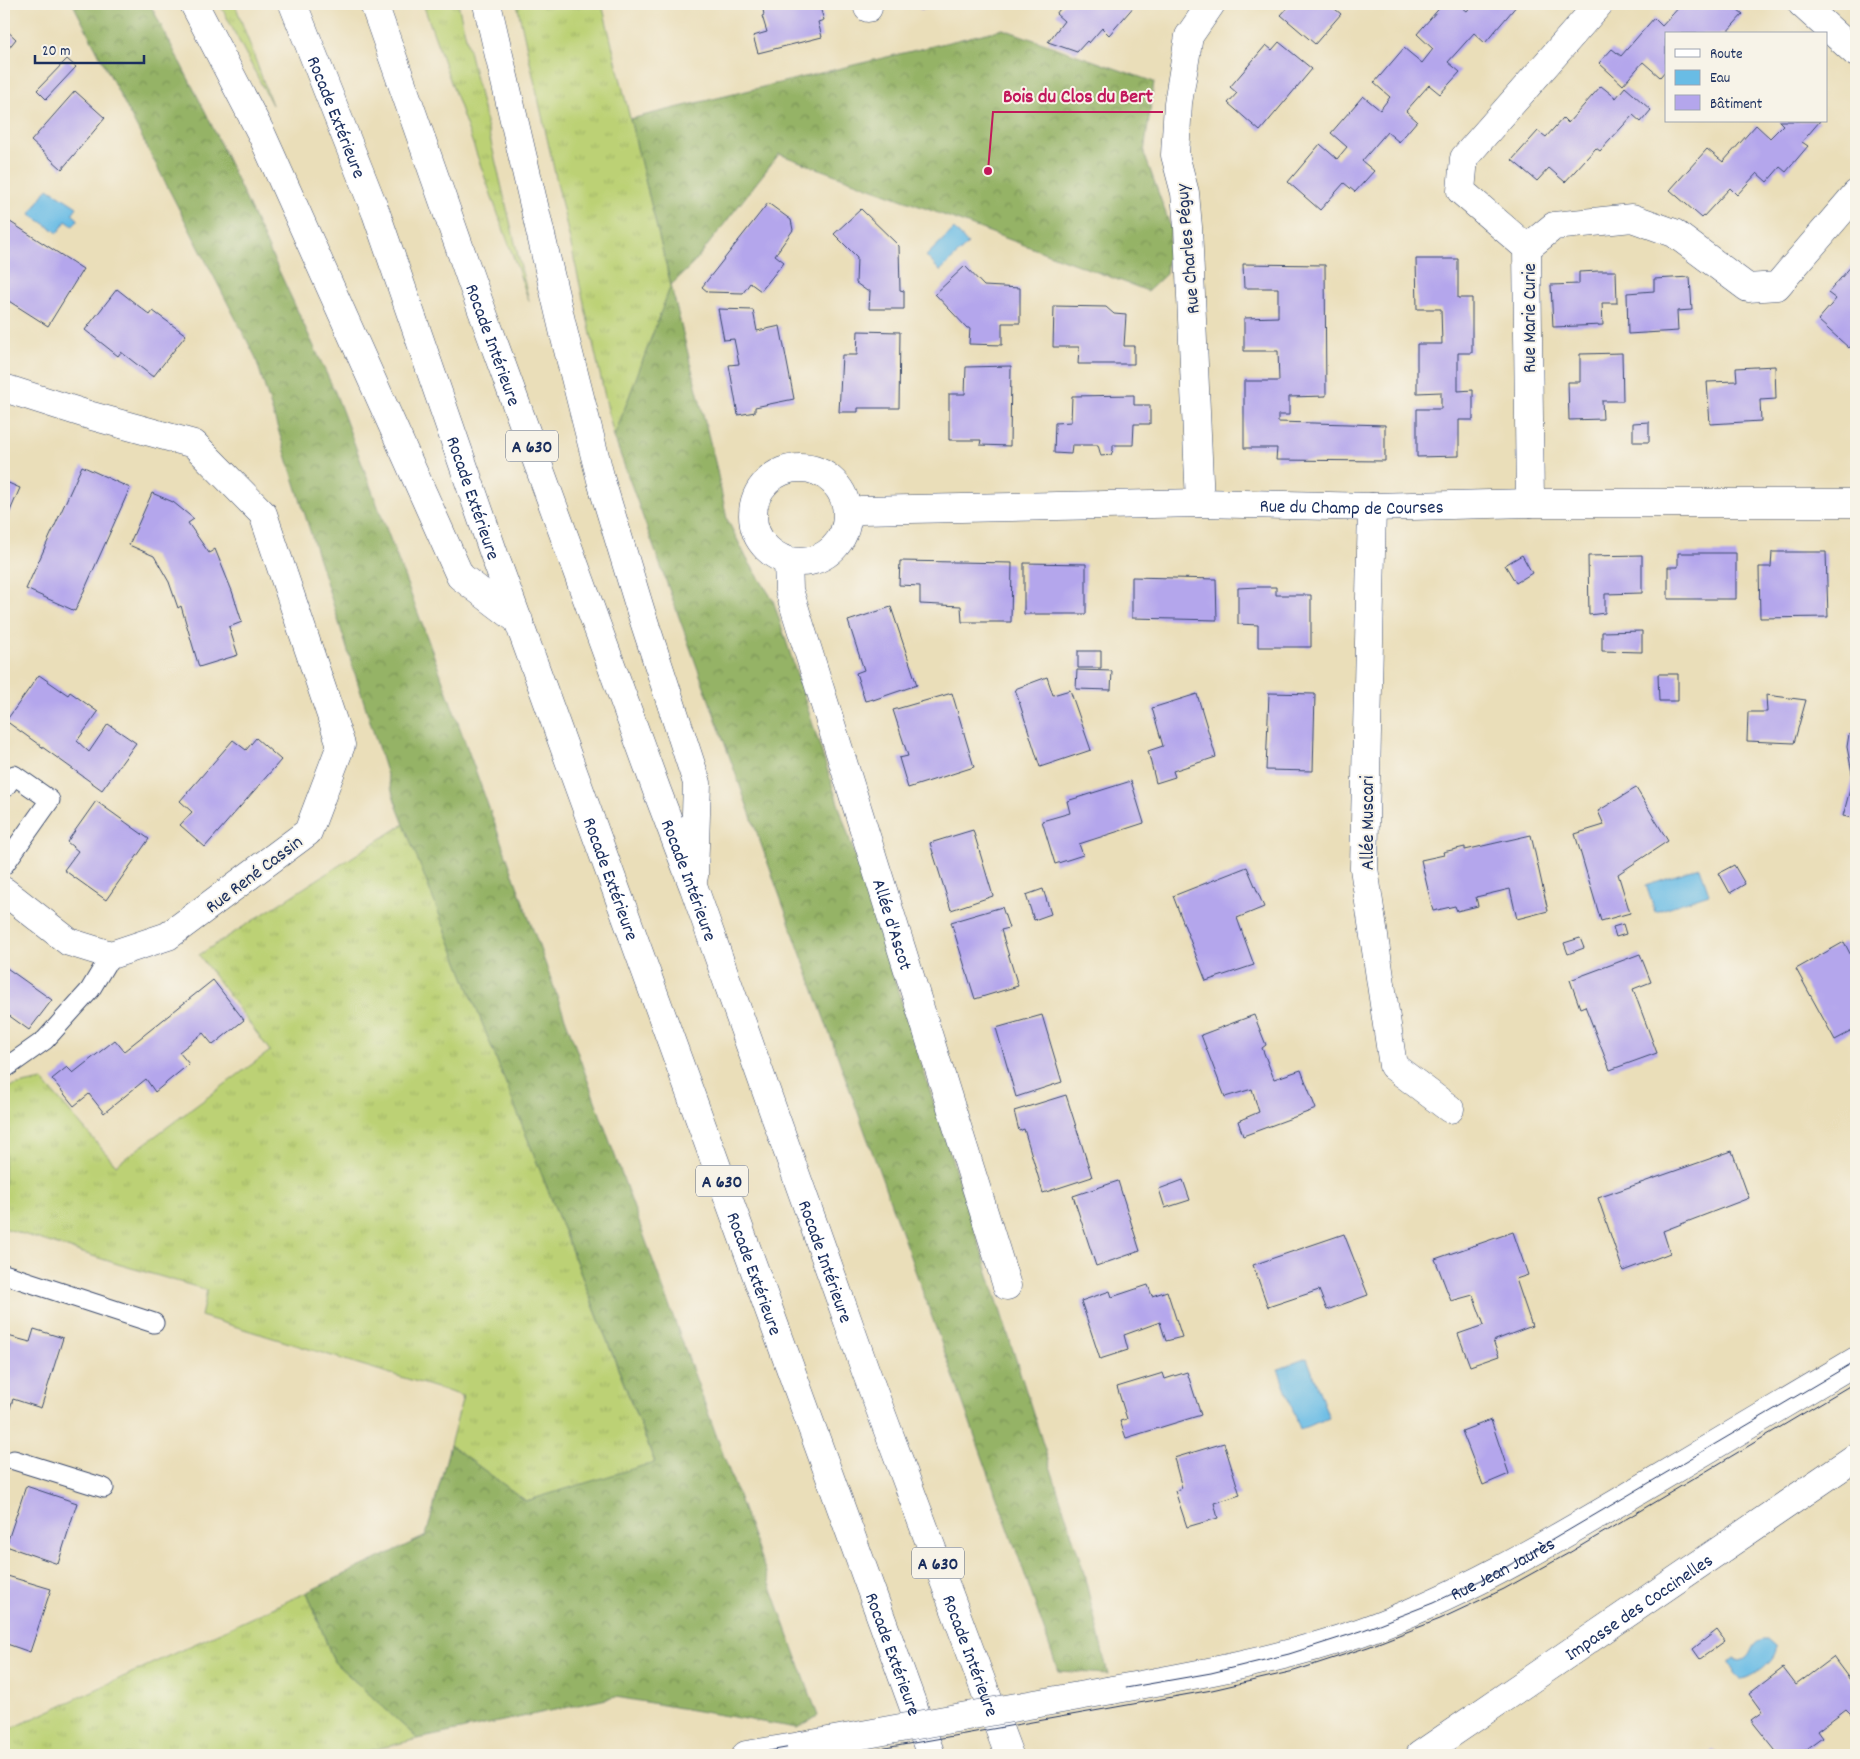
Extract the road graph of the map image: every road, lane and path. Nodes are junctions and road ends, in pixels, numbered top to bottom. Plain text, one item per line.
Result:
1 (194, 4) edge
2 (293, 4) edge
3 (374, 4) edge
4 (487, 4) edge
5 (1211, 4) edge
6 (1599, 4) edge
7 (1802, 4) edge
8 (1856, 53) edge
9 (1856, 194) edge
10 (1528, 248) junction
11 (4, 388) edge
12 (1200, 503) junction
13 (1530, 503) junction
14 (1856, 503) edge
15 (1372, 506) junction
16 (848, 513) junction
17 (788, 561) junction
18 (519, 621) junction
19 (4, 789) edge
20 (4, 865) edge
21 (694, 888) junction
22 (4, 891) edge
23 (111, 955) junction
24 (4, 1069) edge
25 (1450, 1109) dead end
26 (4, 1274) edge
27 (1007, 1286) dead end
28 (154, 1323) dead end
29 (1856, 1361) edge
30 (1856, 1458) edge
31 (14, 1460) dead end
32 (104, 1488) dead end
33 (746, 1755) edge
34 (930, 1755) edge
35 (1008, 1755) edge
36 (1420, 1755) edge

1 - 18 main road
2 - 18 main road, Rocade Extérieure / A 630
3 - 21 main road, Rocade Intérieure / A 630
4 - 21 main road
5 - 12 main road, Rue Charles Péguy
6 - 10 main road, Rue Marie Curie
7 - 8 main road
9 - 10 main road
10 - 13 main road, Rue Marie Curie
11 - 23 main road, Rue René Cassin
12 - 15 main road, Rue du Champ de Courses
12 - 16 main road, Rue du Champ de Courses
13 - 14 main road, Rue du Champ de Courses
13 - 15 main road, Rue du Champ de Courses
15 - 25 main road, Allée Muscari
16 - 17 main road
16 - 17 main road
17 - 27 main road, Allée d'Ascot
18 - 34 main road, Rocade Extérieure / A 630
19 - 20 lane
21 - 35 main road, Rocade Intérieure / A 630
22 - 23 main road
23 - 24 lane
26 - 28 lane
29 - 33 main road, Rue Jean Jaurès, bridge
30 - 36 main road, Impasse des Coccinelles
31 - 32 lane

